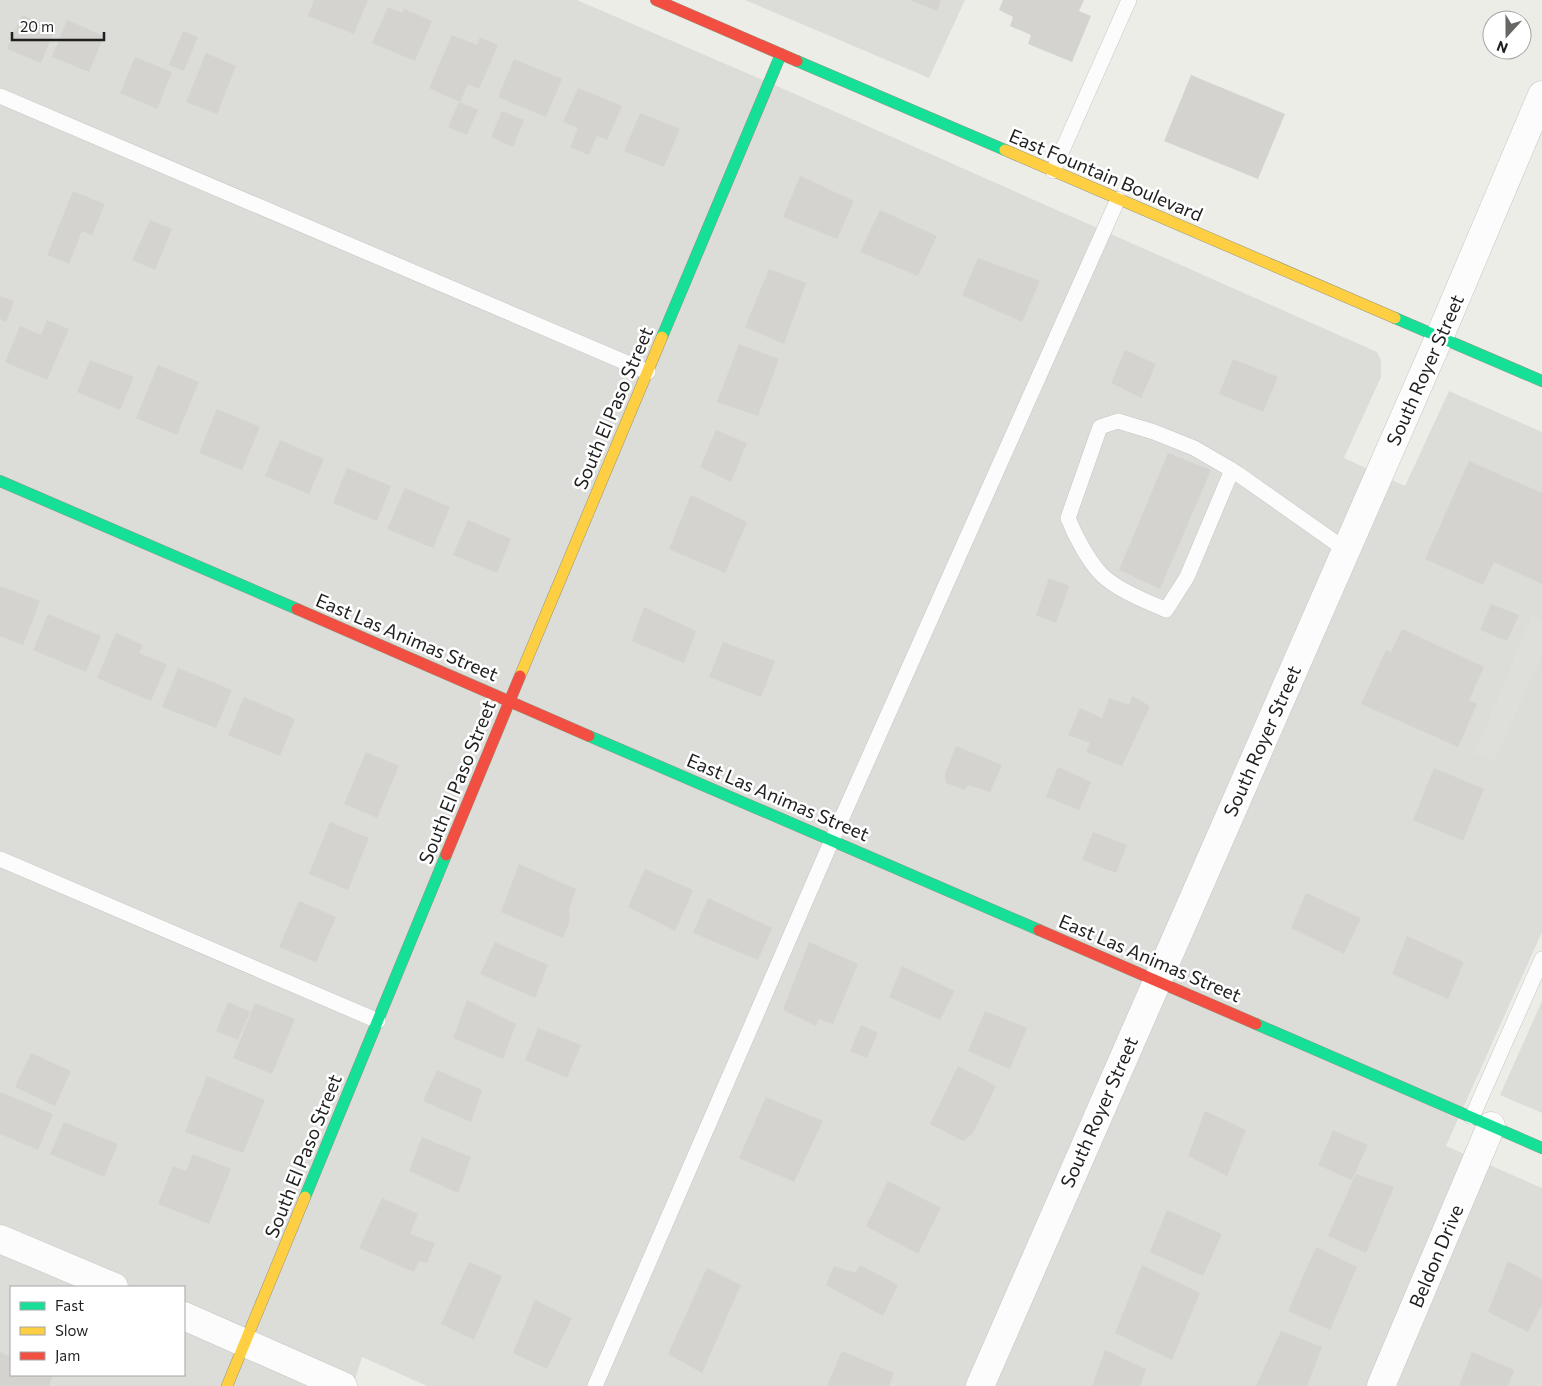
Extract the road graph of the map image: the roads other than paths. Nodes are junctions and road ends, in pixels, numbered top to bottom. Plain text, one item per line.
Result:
1 (656, 0) edge
2 (1129, 0) edge
3 (687, 6) edge
4 (781, 54) junction
5 (1542, 94) edge
6 (0, 96) edge
7 (1534, 135) edge
8 (1053, 171) junction
9 (1118, 199) junction
10 (1439, 338) junction
11 (648, 372) junction
12 (1542, 381) edge
13 (1232, 470) junction
14 (0, 480) edge
15 (1346, 550) junction
16 (510, 700) junction
17 (832, 840) junction
18 (0, 859) edge
19 (1542, 959) edge
20 (1156, 980) junction
21 (378, 1022) junction
22 (1482, 1121) junction
23 (1542, 1148) edge
24 (0, 1239) edge
25 (112, 1286) edge
26 (185, 1316) edge
27 (246, 1343) junction
28 (227, 1386) edge
29 (343, 1386) edge
30 (595, 1386) edge
31 (980, 1386) edge
32 (1381, 1386) edge

1 - 3 street, East Fountain Boulevard
2 - 8 lane
3 - 4 street, East Fountain Boulevard
4 - 8 street, East Fountain Boulevard
4 - 11 street, South El Paso Street
5 - 7 street, South Royer Street
6 - 11 lane
7 - 10 street, South Royer Street
8 - 9 street, East Fountain Boulevard
9 - 10 street, East Fountain Boulevard
9 - 17 lane
10 - 12 street, East Fountain Boulevard
10 - 15 street, South Royer Street
11 - 16 street, South El Paso Street
13 - 13 lane
13 - 15 lane
14 - 16 street, East Las Animas Street
15 - 20 street, South Royer Street
16 - 17 street, East Las Animas Street
16 - 21 street, South El Paso Street
17 - 20 street, East Las Animas Street
17 - 30 lane
18 - 21 lane
19 - 22 lane
20 - 22 street, East Las Animas Street
20 - 31 street, South Royer Street
21 - 27 street, South El Paso Street
22 - 23 street, East Las Animas Street
22 - 32 street, Beldon Drive
24 - 25 street
26 - 27 street
27 - 28 street, South El Paso Street
27 - 29 street

